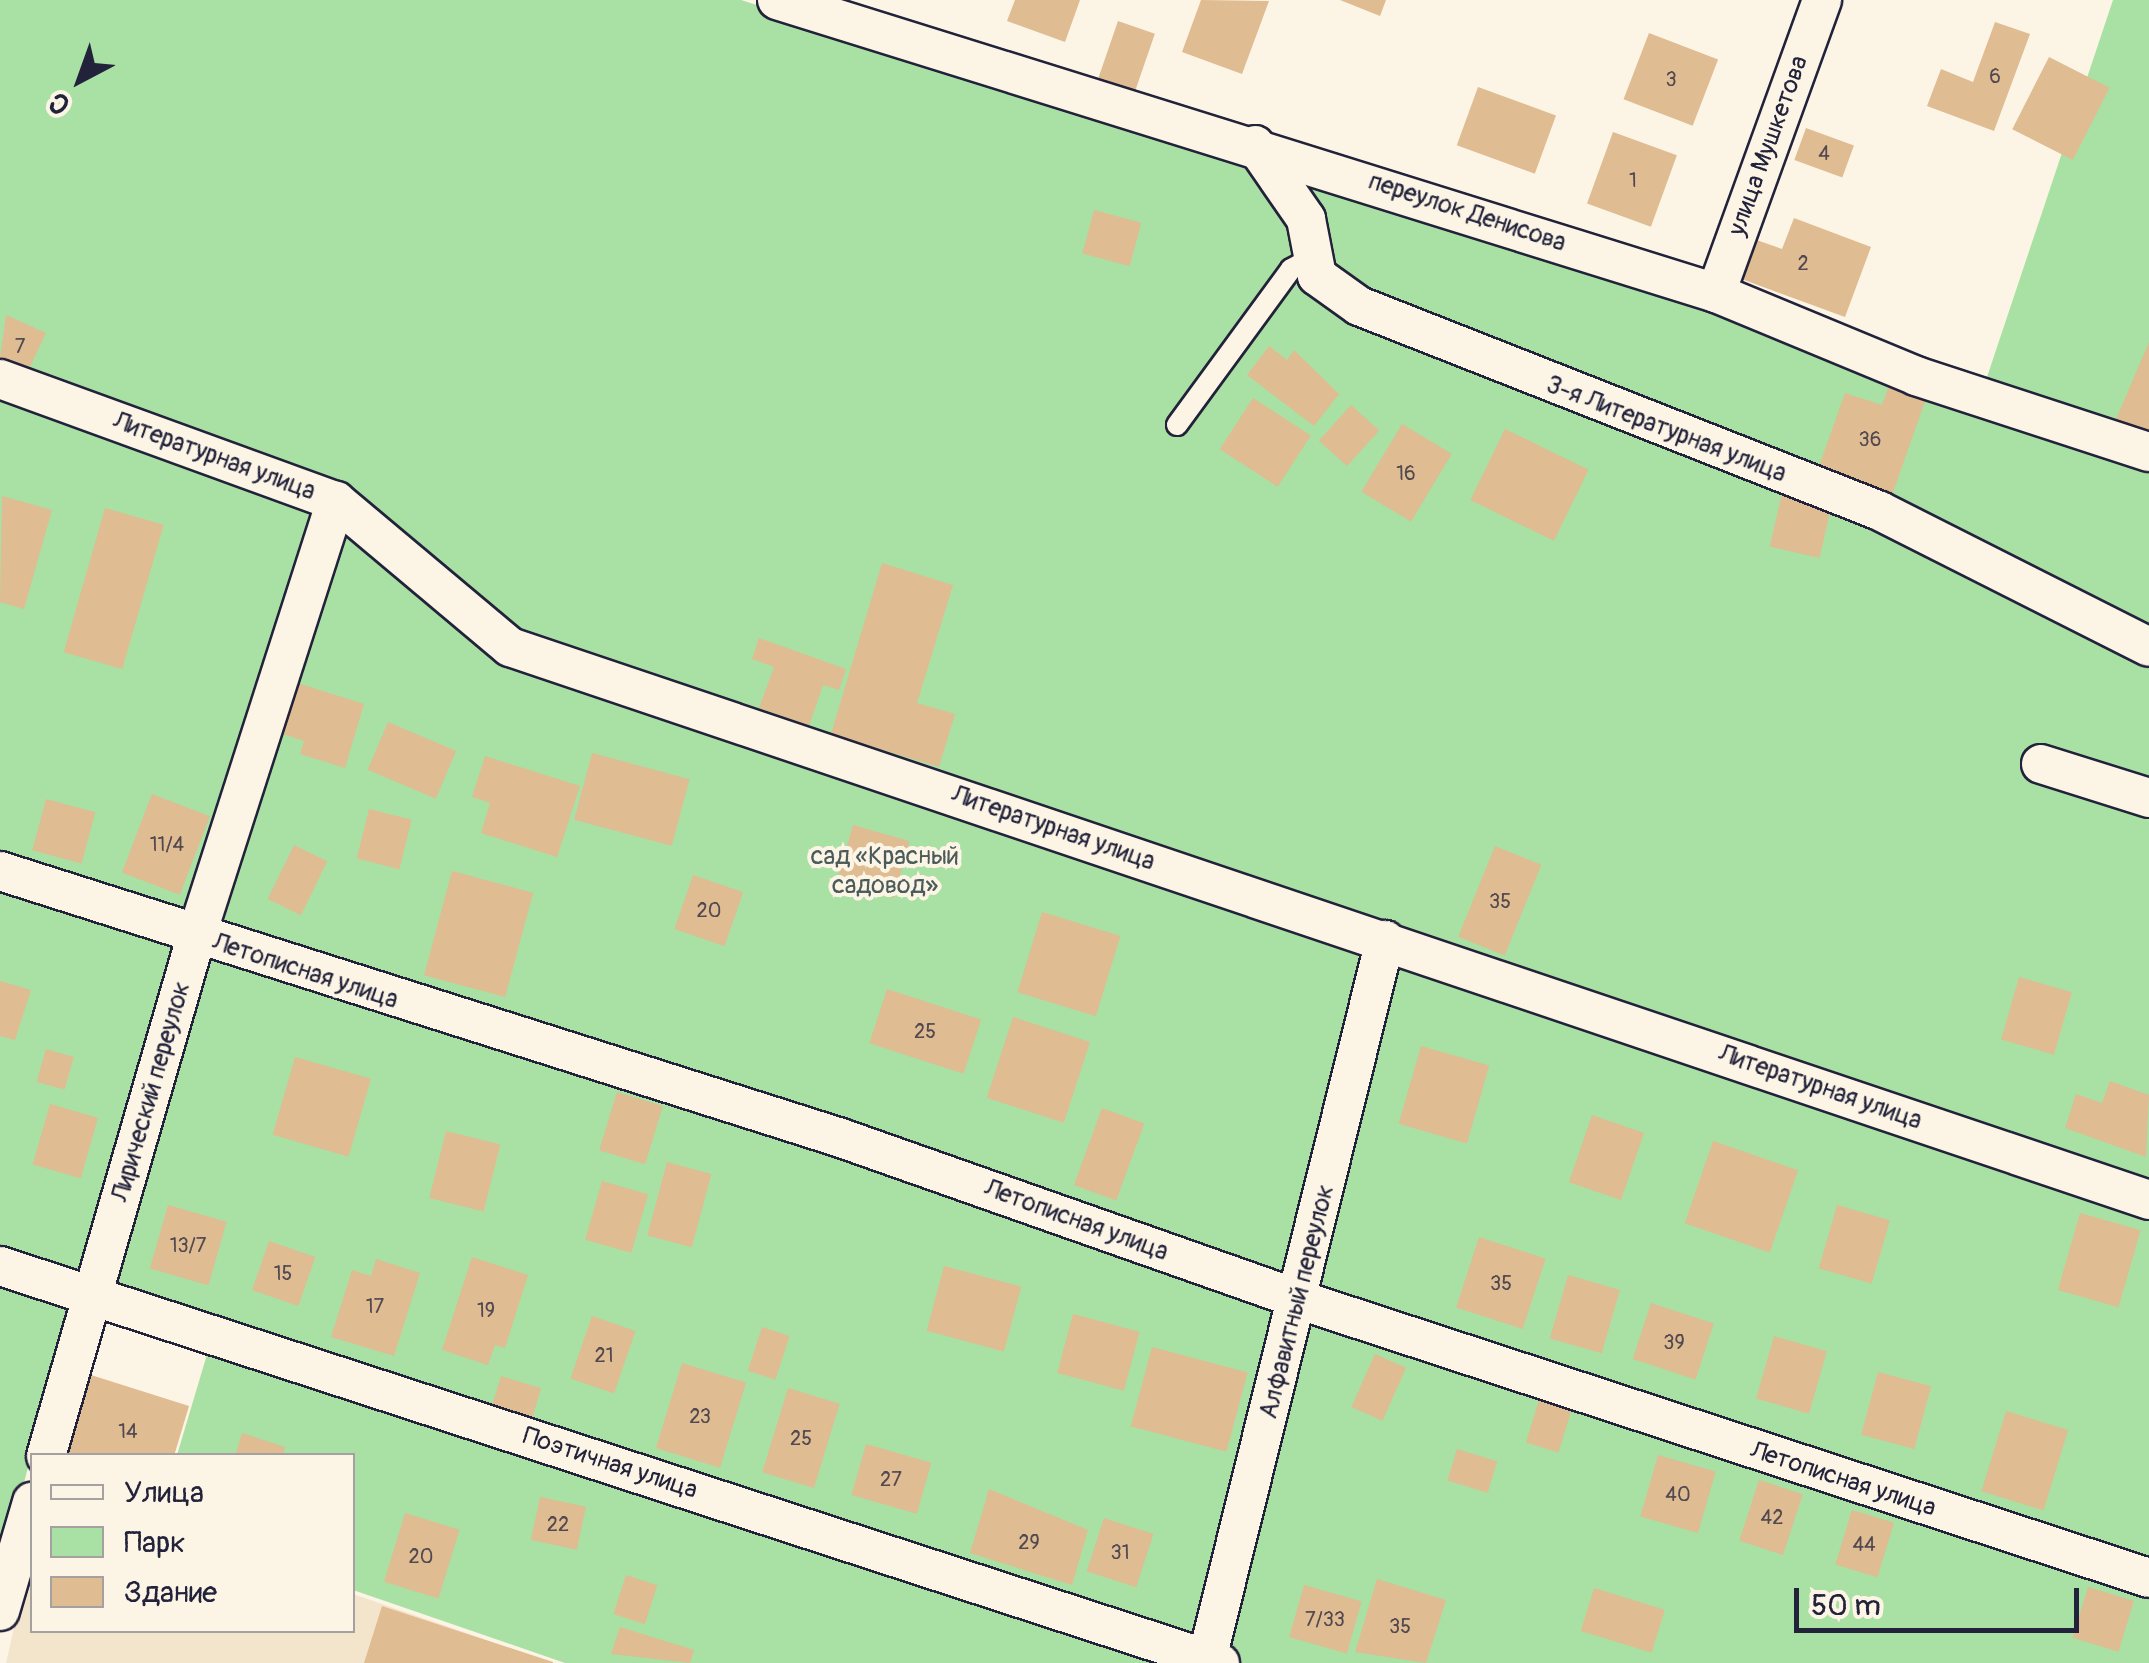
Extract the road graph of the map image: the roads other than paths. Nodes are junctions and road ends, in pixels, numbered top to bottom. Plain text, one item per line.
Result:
1 (777, 0) edge
2 (1822, 0) edge
3 (1255, 145) junction
4 (1314, 257) junction
5 (1716, 293) junction
6 (0, 379) edge
7 (1177, 425) dead end
8 (2149, 452) edge
9 (336, 501) junction
10 (2149, 648) edge
11 (2042, 764) dead end
12 (2149, 798) edge
13 (0, 870) edge
14 (196, 937) junction
15 (1384, 940) junction
16 (2149, 1200) edge
17 (0, 1266) edge
18 (94, 1296) junction
19 (1300, 1300) junction
20 (47, 1453) edge
21 (30, 1509) edge
22 (2149, 1578) edge
23 (0, 1610) edge
24 (1211, 1662) edge

1 - 3 street, переулок Денисова
2 - 5 street, улица Мушкетова
3 - 4 street, 3-я Литературная улица
3 - 5 street, переулок Денисова
4 - 7 lane
4 - 10 street, 3-я Литературная улица
5 - 8 street, переулок Денисова
6 - 9 street, Литературная улица
9 - 14 street, Лирический переулок
9 - 15 street, Литературная улица
11 - 12 street
13 - 14 street, Летописная улица
14 - 18 street, Лирический переулок
14 - 19 street, Летописная улица
15 - 16 street, Литературная улица
15 - 19 street, Алфавитный переулок
17 - 18 street, Поэтичная улица
18 - 20 street, Лирический переулок
18 - 24 street, Поэтичная улица
19 - 22 street, Летописная улица
19 - 24 street, Алфавитный переулок
21 - 23 street

